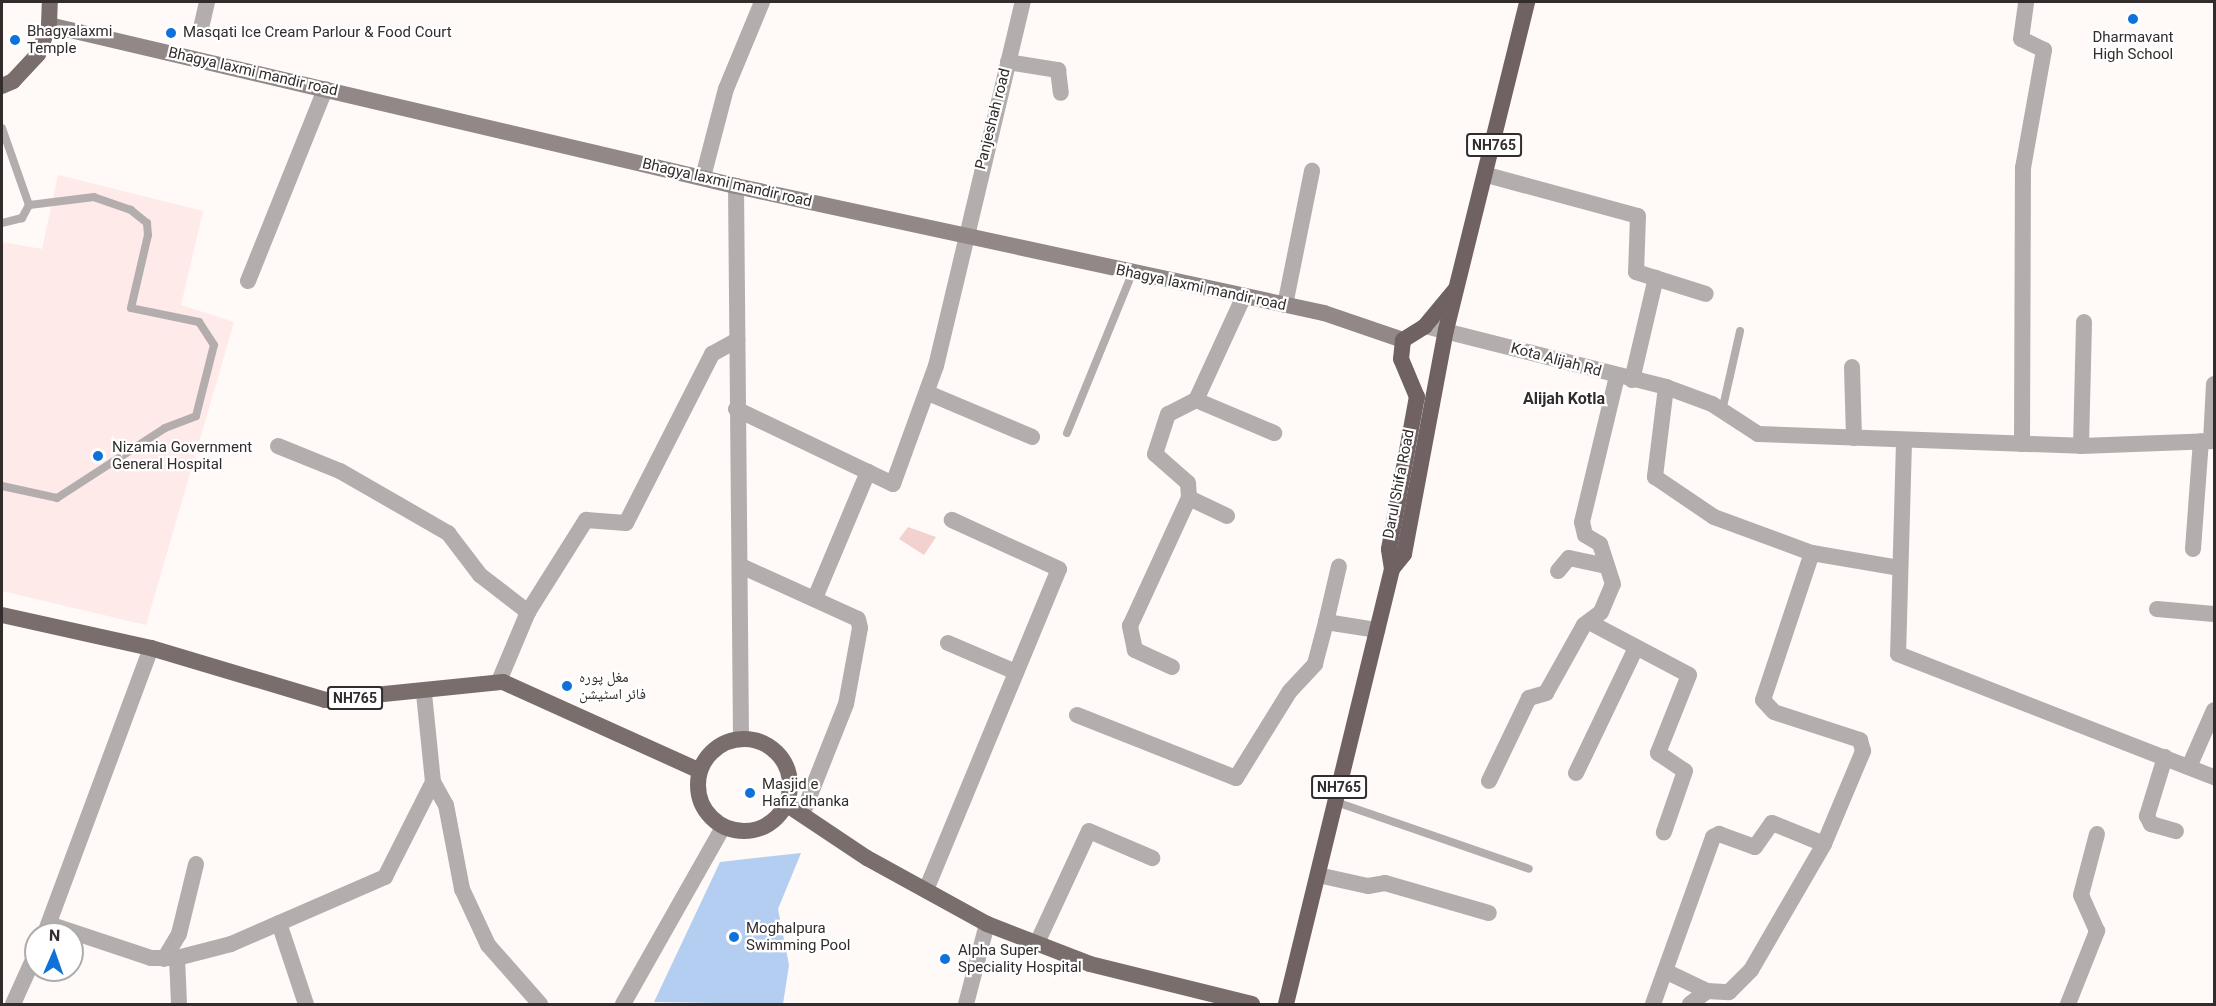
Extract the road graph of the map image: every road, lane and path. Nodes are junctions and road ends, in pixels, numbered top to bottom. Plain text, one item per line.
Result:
1 (50, 2) edge
2 (207, 2) edge
3 (762, 2) edge
4 (1023, 2) edge
5 (1527, 2) edge
6 (2026, 2) edge
7 (49, 25) junction
8 (201, 28) dead end
9 (1008, 62) junction
10 (2, 86) edge
11 (325, 89) junction
12 (1061, 93) dead end
13 (2, 128) edge
14 (1312, 171) dead end
15 (1487, 175) junction
16 (703, 177) junction
17 (736, 186) junction
18 (29, 205) junction
19 (2, 223) edge
20 (964, 237) junction
21 (1132, 274) junction
22 (1656, 278) junction
23 (248, 281) dead end
24 (1458, 287) junction
25 (1706, 294) dead end
26 (1243, 298) junction
27 (1285, 305) junction
28 (2084, 322) dead end
29 (1425, 326) junction
30 (1446, 330) junction
31 (1740, 331) dead end
32 (736, 340) junction
33 (1403, 340) junction
34 (1852, 367) dead end
35 (1625, 378) junction
36 (2214, 384) edge
37 (1666, 387) junction
38 (928, 393) junction
39 (1196, 400) junction
40 (736, 409) junction
41 (1722, 411) junction
42 (1066, 433) dead end
43 (1274, 433) dead end
44 (1032, 437) dead end
45 (1854, 438) junction
46 (2209, 441) edge
47 (1904, 442) junction
48 (2022, 444) junction
49 (278, 446) dead end
50 (2081, 446) junction
51 (868, 472) junction
52 (2, 486) edge
53 (1189, 498) junction
54 (1227, 516) dead end
55 (952, 520) dead end
56 (2193, 549) dead end
57 (1812, 553) junction
58 (741, 566) junction
59 (1339, 566) dead end
60 (1606, 566) junction
61 (1899, 568) junction
62 (1392, 569) junction
63 (1558, 572) dead end
64 (815, 598) junction
65 (2157, 609) dead end
66 (528, 612) junction
67 (2214, 614) edge
68 (2, 615) edge
69 (1326, 622) junction
70 (1589, 622) junction
71 (1377, 630) junction
72 (948, 643) dead end
73 (151, 648) junction
74 (1635, 650) junction
75 (1172, 667) dead end
76 (1016, 672) junction
77 (499, 681) junction
78 (424, 693) junction
79 (2214, 710) edge
80 (1077, 715) dead end
81 (741, 739) junction
82 (2165, 757) junction
83 (2189, 767) junction
84 (700, 771) junction
85 (1576, 773) dead end
86 (2214, 777) edge
87 (1489, 781) dead end
88 (433, 782) junction
89 (1336, 802) junction
90 (786, 804) junction
91 (802, 815) junction
92 (723, 827) junction
93 (2176, 831) dead end
94 (1664, 832) dead end
95 (2097, 834) dead end
96 (1824, 844) junction
97 (1152, 858) dead end
98 (196, 864) dead end
99 (1529, 869) dead end
100 (1318, 874) junction
101 (926, 891) junction
102 (1489, 913) dead end
103 (50, 922) edge
104 (279, 924) junction
105 (987, 924) junction
106 (84, 939) edge
107 (1036, 943) junction
108 (170, 959) junction
109 (1665, 971) junction
110 (24, 980) edge
111 (1707, 991) junction
112 (13, 1005) edge
113 (179, 1005) edge
114 (306, 1005) edge
115 (540, 1005) edge
116 (623, 1005) edge
117 (966, 1005) edge
118 (1252, 1005) edge
119 (1286, 1005) edge
120 (1653, 1005) edge
121 (1690, 1005) edge
122 (2068, 1005) edge

1 - 7 main road
2 - 8 street
3 - 16 street
4 - 9 street, Panjeshah road
5 - 15 highway, Darul Shifa Road / NH765
6 - 48 street
7 - 10 main road
7 - 11 main road, Bhagya laxmi mandir road
9 - 12 street
9 - 20 street, Panjeshah road
11 - 16 main road, Bhagya laxmi mandir road
11 - 23 street
13 - 18 lane
14 - 27 street
15 - 22 street
15 - 24 highway, Darul Shifa Road / NH765
16 - 17 main road, Bhagya laxmi mandir road
17 - 20 main road, Bhagya laxmi mandir road
17 - 32 street
18 - 19 lane
18 - 52 lane
20 - 21 main road, Bhagya laxmi mandir road
20 - 38 street, Panjeshah road
21 - 26 main road, Bhagya laxmi mandir road
21 - 42 lane
22 - 25 street
22 - 35 street
24 - 29 highway, NH765
24 - 30 highway, Darul Shifa Road / NH765
26 - 27 main road, Bhagya laxmi mandir road
26 - 39 street
27 - 33 main road, Bhagya laxmi mandir road
28 - 50 street
29 - 30 street, Kota Alijah Rd
29 - 33 highway, NH765
30 - 35 street, Kota Alijah Rd
30 - 62 highway, Darul Shifa Road / NH765
31 - 41 lane
32 - 40 street
32 - 66 street
33 - 62 highway, NH765
34 - 45 street
35 - 37 street, Kota Alijah Rd
35 - 60 street
36 - 46 street
37 - 41 street, Kota Alijah Rd
37 - 57 street
38 - 44 street
38 - 51 street, Panjeshah road
39 - 43 street
39 - 53 street
40 - 51 street
40 - 58 street
41 - 45 street, Kota Alijah Rd
45 - 47 street, Kota Alijah Rd
46 - 50 street, Kota Alijah Rd
46 - 56 street
47 - 48 street, Kota Alijah Rd
47 - 61 street
48 - 50 street, Kota Alijah Rd
49 - 66 street
51 - 64 street
53 - 54 street
53 - 75 street
55 - 76 street
57 - 61 street
57 - 96 street
58 - 64 street
58 - 81 street
59 - 69 street
60 - 63 street
60 - 70 street
61 - 82 street
62 - 71 highway, Darul Shifa Road / NH765
64 - 91 street
65 - 67 street
66 - 77 street
68 - 73 main road, NH765
69 - 71 street
69 - 80 street
70 - 74 street
70 - 87 street
71 - 89 highway, Darul Shifa Road / NH765
72 - 76 street
73 - 78 main road, NH765
73 - 103 street
74 - 85 street
74 - 94 street
76 - 101 street
77 - 78 main road, NH765
77 - 84 main road
78 - 88 street
79 - 83 street
81 - 84 main road
81 - 90 main road
82 - 83 street
82 - 93 street
83 - 86 street
84 - 92 main road
88 - 104 street
88 - 115 street
89 - 99 lane
89 - 100 highway, Darul Shifa Road / NH765
90 - 91 main road
90 - 92 main road
91 - 101 main road
92 - 116 street
95 - 122 street
96 - 109 street
96 - 111 street
97 - 107 street
98 - 108 street
100 - 102 street
100 - 119 highway, Darul Shifa Road / NH765
101 - 105 main road
104 - 108 street
104 - 114 street
105 - 107 main road
105 - 117 street
106 - 108 street
107 - 118 main road
108 - 113 street
109 - 111 street
109 - 120 street
110 - 112 street
111 - 121 street

